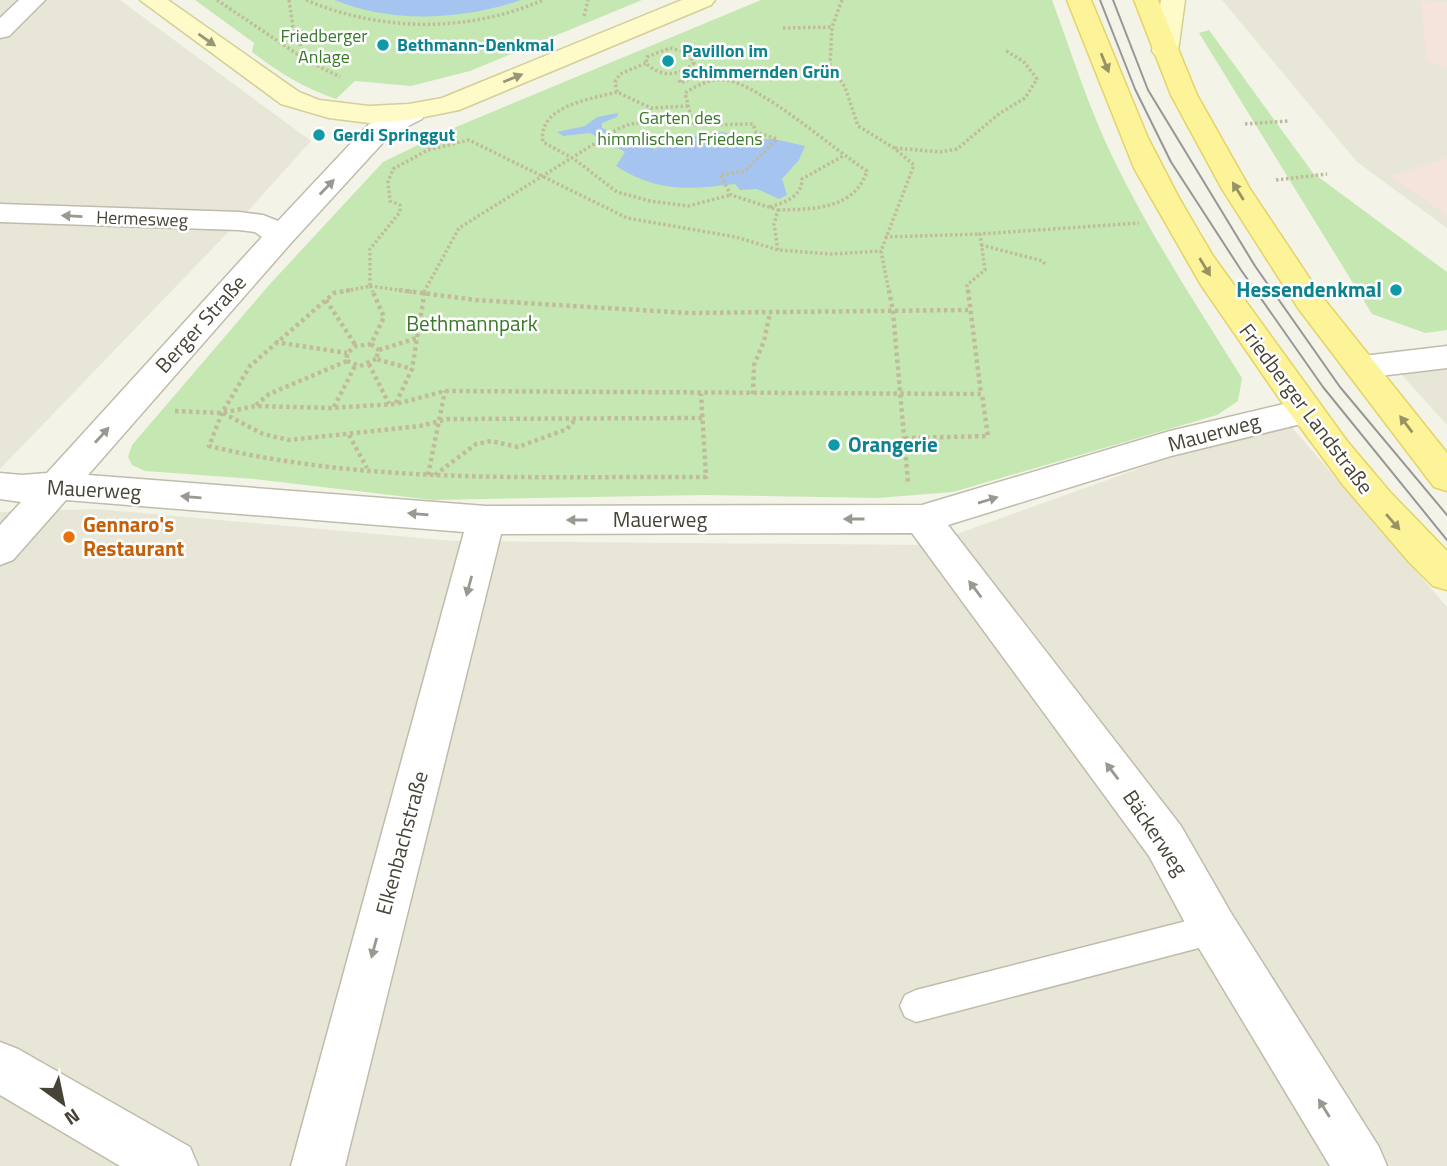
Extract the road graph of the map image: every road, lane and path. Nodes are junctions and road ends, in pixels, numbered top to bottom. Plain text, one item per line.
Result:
1 (33, 0) edge
2 (152, 0) edge
3 (217, 0) edge
4 (289, 0) edge
5 (306, 0) edge
6 (543, 0) edge
7 (704, 0) edge
8 (842, 0) edge
9 (1079, 0) edge
10 (1146, 0) edge
11 (1173, 0) edge
12 (832, 27) junction
13 (783, 29) dead end
14 (0, 31) edge
15 (1005, 50) dead end
16 (1165, 51) junction
17 (306, 60) junction
18 (646, 64) junction
19 (682, 72) junction
20 (340, 77) dead end
21 (710, 80) junction
22 (617, 92) junction
23 (688, 106) junction
24 (413, 113) junction
25 (691, 117) junction
26 (1288, 121) dead end
27 (1245, 124) dead end
28 (894, 148) junction
29 (843, 156) junction
30 (574, 159) junction
31 (1327, 174) dead end
32 (542, 178) junction
33 (1276, 180) dead end
34 (731, 195) junction
35 (769, 207) junction
36 (778, 211) junction
37 (0, 212) edge
38 (1146, 222) dead end
39 (980, 234) junction
40 (279, 236) junction
41 (886, 237) junction
42 (981, 245) junction
43 (778, 250) junction
44 (881, 251) junction
45 (1045, 265) dead end
46 (370, 286) junction
47 (424, 292) junction
48 (326, 300) junction
49 (968, 310) junction
50 (892, 312) junction
51 (770, 313) junction
52 (417, 338) junction
53 (275, 342) junction
54 (372, 344) junction
55 (356, 346) junction
56 (379, 350) junction
57 (347, 353) junction
58 (1447, 356) edge
59 (376, 359) junction
60 (347, 361) junction
61 (356, 364) junction
62 (369, 364) junction
63 (1363, 367) junction
64 (412, 369) junction
65 (444, 391) junction
66 (701, 394) junction
67 (753, 394) junction
68 (982, 394) junction
69 (899, 396) junction
70 (389, 404) junction
71 (396, 404) junction
72 (256, 406) junction
73 (333, 407) junction
74 (173, 411) dead end
75 (1306, 411) junction
76 (222, 413) junction
77 (702, 418) junction
78 (574, 420) junction
79 (437, 424) junction
80 (349, 435) junction
81 (905, 438) junction
82 (368, 469) junction
83 (428, 475) junction
84 (435, 475) junction
85 (1447, 478) edge
86 (0, 486) edge
87 (56, 486) junction
88 (916, 502) junction
89 (486, 520) junction
90 (0, 550) edge
91 (1447, 575) edge
92 (1214, 929) junction
93 (916, 1006) dead end
94 (0, 1067) edge
95 (171, 1166) edge
96 (318, 1166) edge
97 (1360, 1166) edge

1 - 14 street
2 -> 24 main road
3 - 17 path
4 - 17 path
5 - 6 path
24 -> 7 main road
8 - 12 path
9 -> 75 main road, Friedberger Landstraße
10 - 16 main road
11 - 16 main road
12 - 13 path
12 - 28 path
15 - 28 path
63 -> 16 main road
17 - 20 path
18 - 19 path
18 - 19 path
18 - 22 path
19 - 21 path
21 - 23 path
21 - 29 path
22 - 23 path
22 - 30 path
23 - 25 path
40 -> 24 street, Berger Straße
25 - 30 path
25 - 34 path
26 - 27 path
28 - 41 path
29 - 35 path
29 - 36 path
30 - 32 path
30 - 34 path
31 - 33 path
32 - 43 path
32 - 46 path
32 - 47 path
34 - 35 path
35 - 36 path
36 - 43 path
40 -> 37 street, Hermesweg
38 - 39 path
39 - 41 path
39 - 42 path
87 -> 40 street, Berger Straße
41 - 44 path
42 - 45 path
42 - 49 path
43 - 44 path
44 - 50 path
46 - 47 path
46 - 48 path
46 - 54 path
47 - 51 path
47 - 52 path
48 - 53 path
48 - 55 path
49 - 50 path
49 - 68 path
50 - 51 path
50 - 69 path
51 - 67 path
52 - 56 path
52 - 64 path
53 - 57 path
53 - 76 path
54 - 55 path
54 - 56 path
55 - 57 path
56 - 59 path
57 - 60 path
58 - 63 street
59 - 62 path
59 - 64 path
60 - 61 path
60 - 72 path
61 - 62 path
61 - 73 path
62 - 70 path
85 -> 63 main road
64 - 71 path
65 - 66 path
65 - 71 path
65 - 79 path
66 - 67 path
66 - 77 path
67 - 69 path
68 - 69 path
68 - 81 path
69 - 81 path
70 - 71 path
70 - 73 path
72 - 73 path
72 - 76 path
74 - 76 path
88 -> 75 street, Mauerweg
75 -> 91 main road, Friedberger Landstraße
76 - 80 path
76 - 82 path
77 - 78 path
77 - 84 path
78 - 79 path
78 - 84 path
79 - 80 path
79 - 83 path
80 - 82 path
81 - 88 path
82 - 83 path
83 - 84 path
86 - 87 street, Mauerweg
89 -> 87 street, Mauerweg
87 - 90 street, Berger Straße
88 -> 89 street, Mauerweg
92 -> 88 street, Bäckerweg
89 -> 96 street, Elkenbachstraße
92 - 93 lane
97 -> 92 street, Bäckerweg
94 - 95 street

